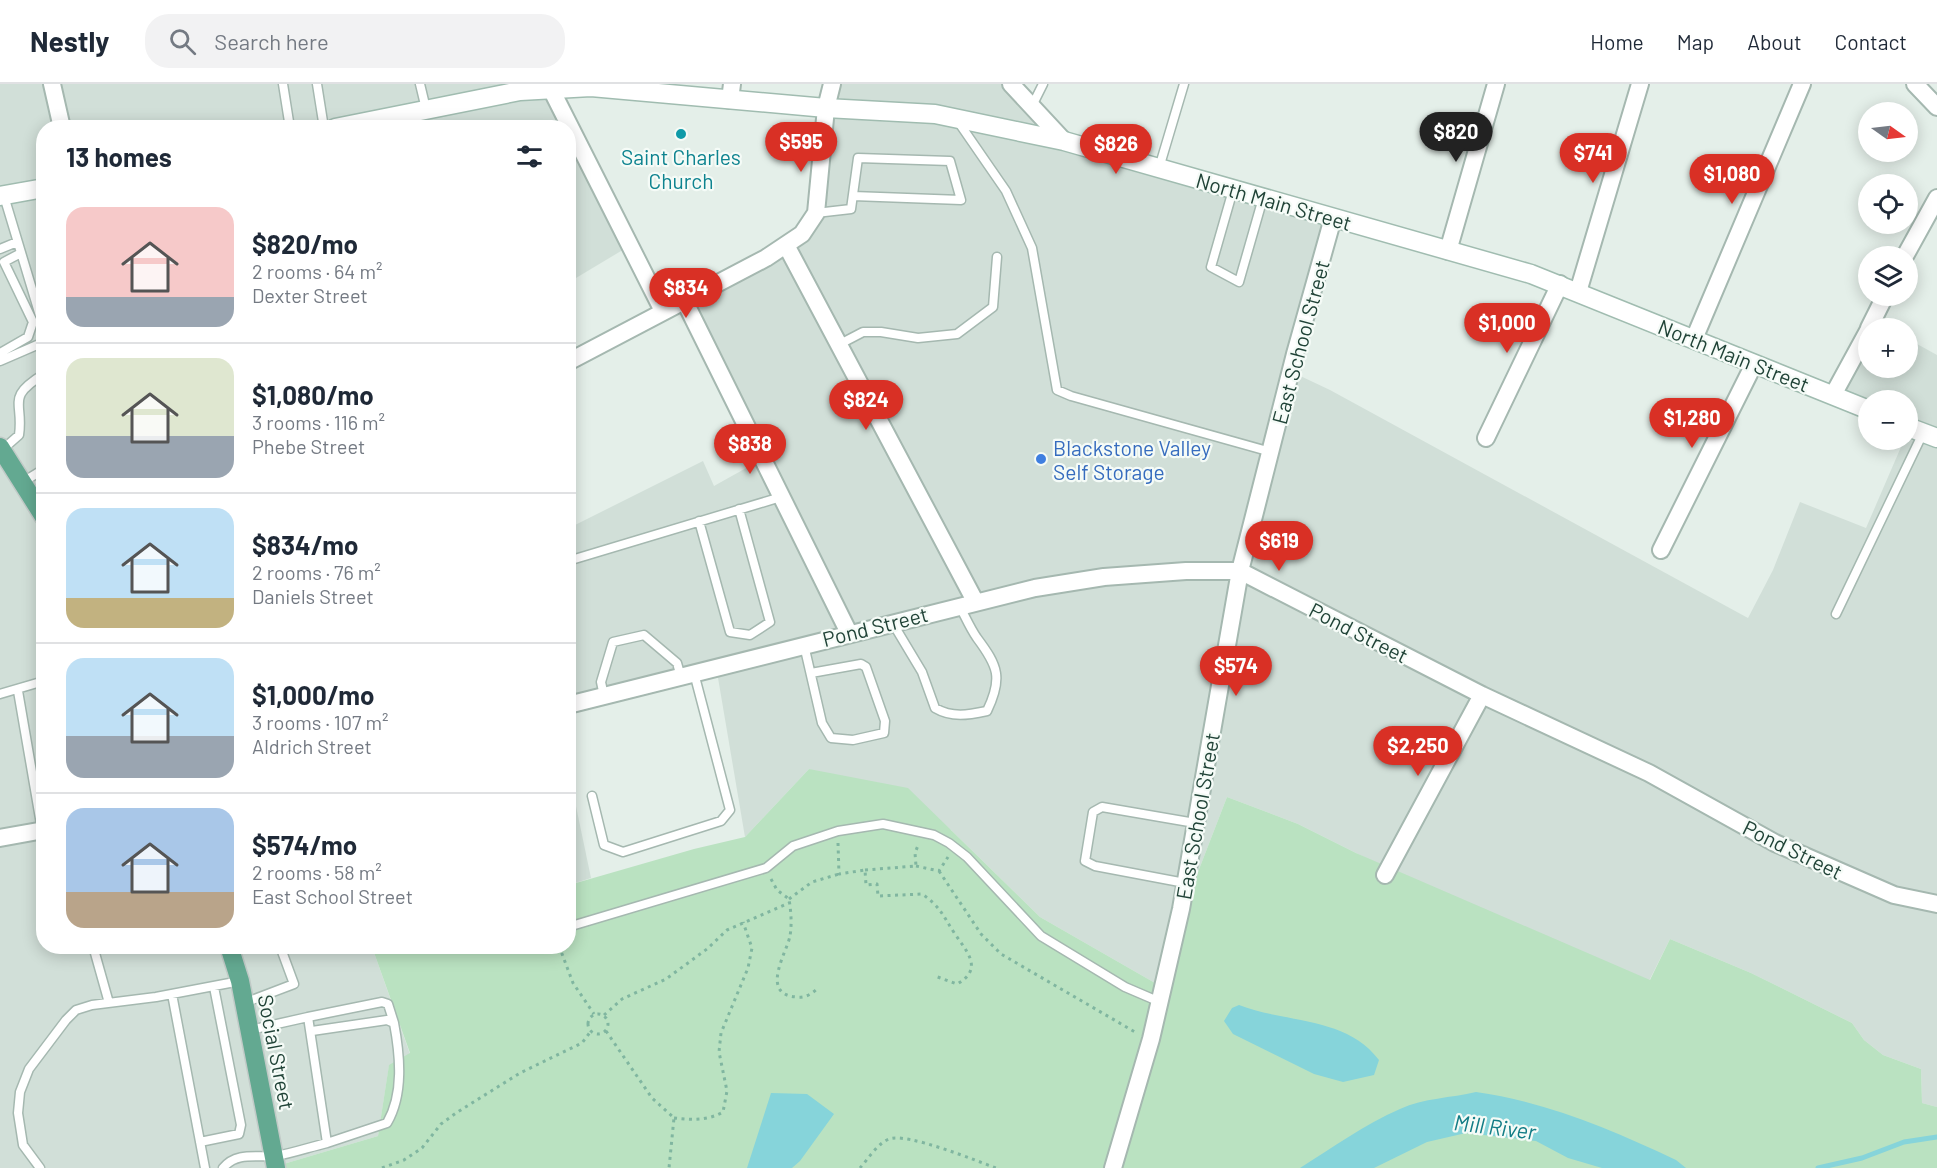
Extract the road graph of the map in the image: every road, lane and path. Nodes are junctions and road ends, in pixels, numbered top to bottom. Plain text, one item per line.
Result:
1 (52, 84) edge
2 (284, 84) edge
3 (317, 84) edge
4 (420, 84) edge
5 (832, 84) edge
6 (1011, 84) edge
7 (1043, 84) edge
8 (1184, 84) edge
9 (1496, 84) edge
10 (1640, 84) edge
11 (1802, 84) edge
12 (1915, 84) edge
13 (551, 89) junction
14 (731, 92) edge
15 (1032, 107) junction
16 (1937, 107) edge
17 (826, 108) junction
18 (426, 109) junction
19 (955, 117) junction
20 (60, 120) edge
21 (289, 120) edge
22 (323, 120) edge
23 (373, 120) edge
24 (567, 120) edge
25 (576, 139) edge
26 (1064, 141) junction
27 (1159, 168) junction
28 (36, 190) edge
29 (1233, 190) junction
30 (2, 196) edge
31 (853, 196) junction
32 (1263, 198) junction
33 (1937, 198) edge
34 (816, 213) junction
35 (1333, 218) junction
36 (17, 242) junction
37 (786, 245) junction
38 (1911, 246) edge
39 (0, 249) edge
40 (1448, 251) junction
41 (21, 253) junction
42 (997, 257) dead end
43 (1560, 284) junction
44 (1578, 292) junction
45 (684, 300) junction
46 (36, 303) edge
47 (663, 311) junction
48 (1694, 339) junction
49 (840, 344) junction
50 (36, 345) edge
51 (1858, 349) edge
52 (0, 353) edge
53 (576, 358) edge
54 (0, 361) edge
55 (1754, 364) junction
56 (36, 379) edge
57 (1833, 395) junction
58 (1858, 405) edge
59 (1923, 432) edge
60 (1486, 438) dead end
61 (1, 448) edge
62 (1271, 452) junction
63 (36, 474) edge
64 (22, 482) junction
65 (781, 497) junction
66 (36, 504) edge
67 (740, 509) junction
68 (699, 521) junction
69 (1662, 550) dead end
70 (576, 559) edge
71 (1240, 572) junction
72 (975, 601) junction
73 (959, 605) junction
74 (1836, 614) dead end
75 (892, 622) junction
76 (849, 633) junction
77 (804, 645) junction
78 (811, 674) junction
79 (687, 675) junction
80 (36, 684) edge
81 (18, 691) junction
82 (0, 694) edge
83 (1482, 695) junction
84 (604, 696) junction
85 (576, 703) edge
86 (36, 791) edge
87 (592, 796) dead end
88 (1195, 823) junction
89 (36, 831) edge
90 (838, 831) junction
91 (923, 833) junction
92 (0, 838) edge
93 (955, 848) junction
94 (916, 866) junction
95 (767, 867) junction
96 (865, 870) junction
97 (939, 871) junction
98 (839, 874) junction
99 (1384, 874) dead end
100 (1185, 884) junction
101 (789, 901) junction
102 (1937, 904) edge
103 (743, 922) junction
104 (576, 925) edge
105 (95, 954) edge
106 (232, 954) edge
107 (283, 954) edge
108 (562, 954) edge
109 (935, 976) dead end
110 (240, 981) junction
111 (214, 987) junction
112 (818, 988) dead end
113 (172, 994) junction
114 (1160, 1002) junction
115 (109, 1003) junction
116 (244, 1003) junction
117 (594, 1014) junction
118 (604, 1015) junction
119 (309, 1017) junction
120 (394, 1023) junction
121 (250, 1030) junction
122 (591, 1031) junction
123 (606, 1031) junction
124 (312, 1032) junction
125 (1151, 1039) junction
126 (674, 1118) junction
127 (200, 1142) junction
128 (327, 1143) junction
129 (275, 1162) edge
130 (40, 1168) edge
131 (205, 1168) edge
132 (223, 1168) edge
133 (382, 1168) edge
134 (669, 1168) edge
135 (860, 1168) edge
136 (996, 1168) edge
137 (1113, 1168) edge

1 - 20 street
2 - 21 lane
3 - 22 lane
4 - 18 lane
5 - 17 street
6 - 15 street
7 - 15 lane
8 - 27 lane
9 - 40 street
10 - 44 street
11 - 48 street
12 - 16 street
13 - 14 street, North Main Street
13 - 18 street, North Main Street
13 - 24 street
14 - 17 street, North Main Street
15 - 26 street
17 - 19 street, North Main Street
17 - 34 street
18 - 23 street, North Main Street
19 - 26 street, North Main Street
19 - 62 lane
25 - 47 street
26 - 27 street, North Main Street
27 - 29 street, North Main Street
28 - 30 street
29 - 32 street, North Main Street
29 - 32 lane
30 - 36 lane
31 - 31 lane
31 - 34 lane
32 - 35 street, North Main Street
33 - 38 street
34 - 37 street
35 - 40 street, North Main Street
35 - 62 street, East School Street
36 - 39 lane
36 - 41 lane
37 - 45 street
37 - 49 street
40 - 43 street, North Main Street
41 - 46 lane
41 - 52 lane
42 - 49 lane
43 - 44 street, North Main Street
43 - 60 street
44 - 48 street, North Main Street
45 - 47 street
45 - 65 street
47 - 53 street
48 - 55 street, North Main Street
49 - 72 street
50 - 54 lane
51 - 57 street
55 - 57 street, North Main Street
55 - 69 street
56 - 61 lane
57 - 58 street, North Main Street
59 - 74 lane
61 - 64 main road
62 - 71 street, East School Street
63 - 64 lane
64 - 66 main road
65 - 67 lane
65 - 76 street
67 - 68 lane
67 - 68 lane
68 - 70 lane
71 - 72 street, Pond Street
71 - 83 street, Pond Street
71 - 88 street, East School Street
72 - 73 street, Pond Street
73 - 75 street, Pond Street
73 - 75 lane
75 - 76 street, Pond Street
76 - 77 street, Pond Street
77 - 78 lane
77 - 79 street, Pond Street
78 - 78 lane
79 - 84 street, Pond Street
79 - 84 lane
79 - 87 lane
80 - 81 lane
81 - 82 lane
81 - 86 lane
83 - 99 street
83 - 102 street, Pond Street
84 - 85 street, Pond Street
88 - 100 street, East School Street
88 - 100 lane
89 - 92 street
90 - 91 lane
90 - 95 lane
90 - 98 path
91 - 93 lane
91 - 94 path
93 - 97 path
93 - 114 lane
94 - 96 path
94 - 97 path
95 - 101 path
95 - 104 lane
96 - 98 path
96 - 109 path
97 - 125 path
98 - 101 path
100 - 114 street, East School Street
101 - 103 path
101 - 112 path
103 - 118 path
103 - 126 path
105 - 115 lane
106 - 110 main road, Social Street
107 - 116 lane
108 - 117 path
110 - 111 lane
110 - 116 main road, Social Street
111 - 113 lane
111 - 127 lane
113 - 115 lane
113 - 127 lane
114 - 125 street, East School Street
115 - 130 lane
116 - 121 main road, Social Street
117 - 118 path
117 - 122 path
118 - 123 path
119 - 120 lane
119 - 121 lane
119 - 124 lane
120 - 124 lane
120 - 128 lane
121 - 129 main road, Social Street
122 - 123 path
122 - 133 path
123 - 126 path
124 - 128 lane
125 - 137 street, East School Street
126 - 134 path
127 - 131 lane
128 - 129 lane
129 - 132 lane
135 - 136 path

